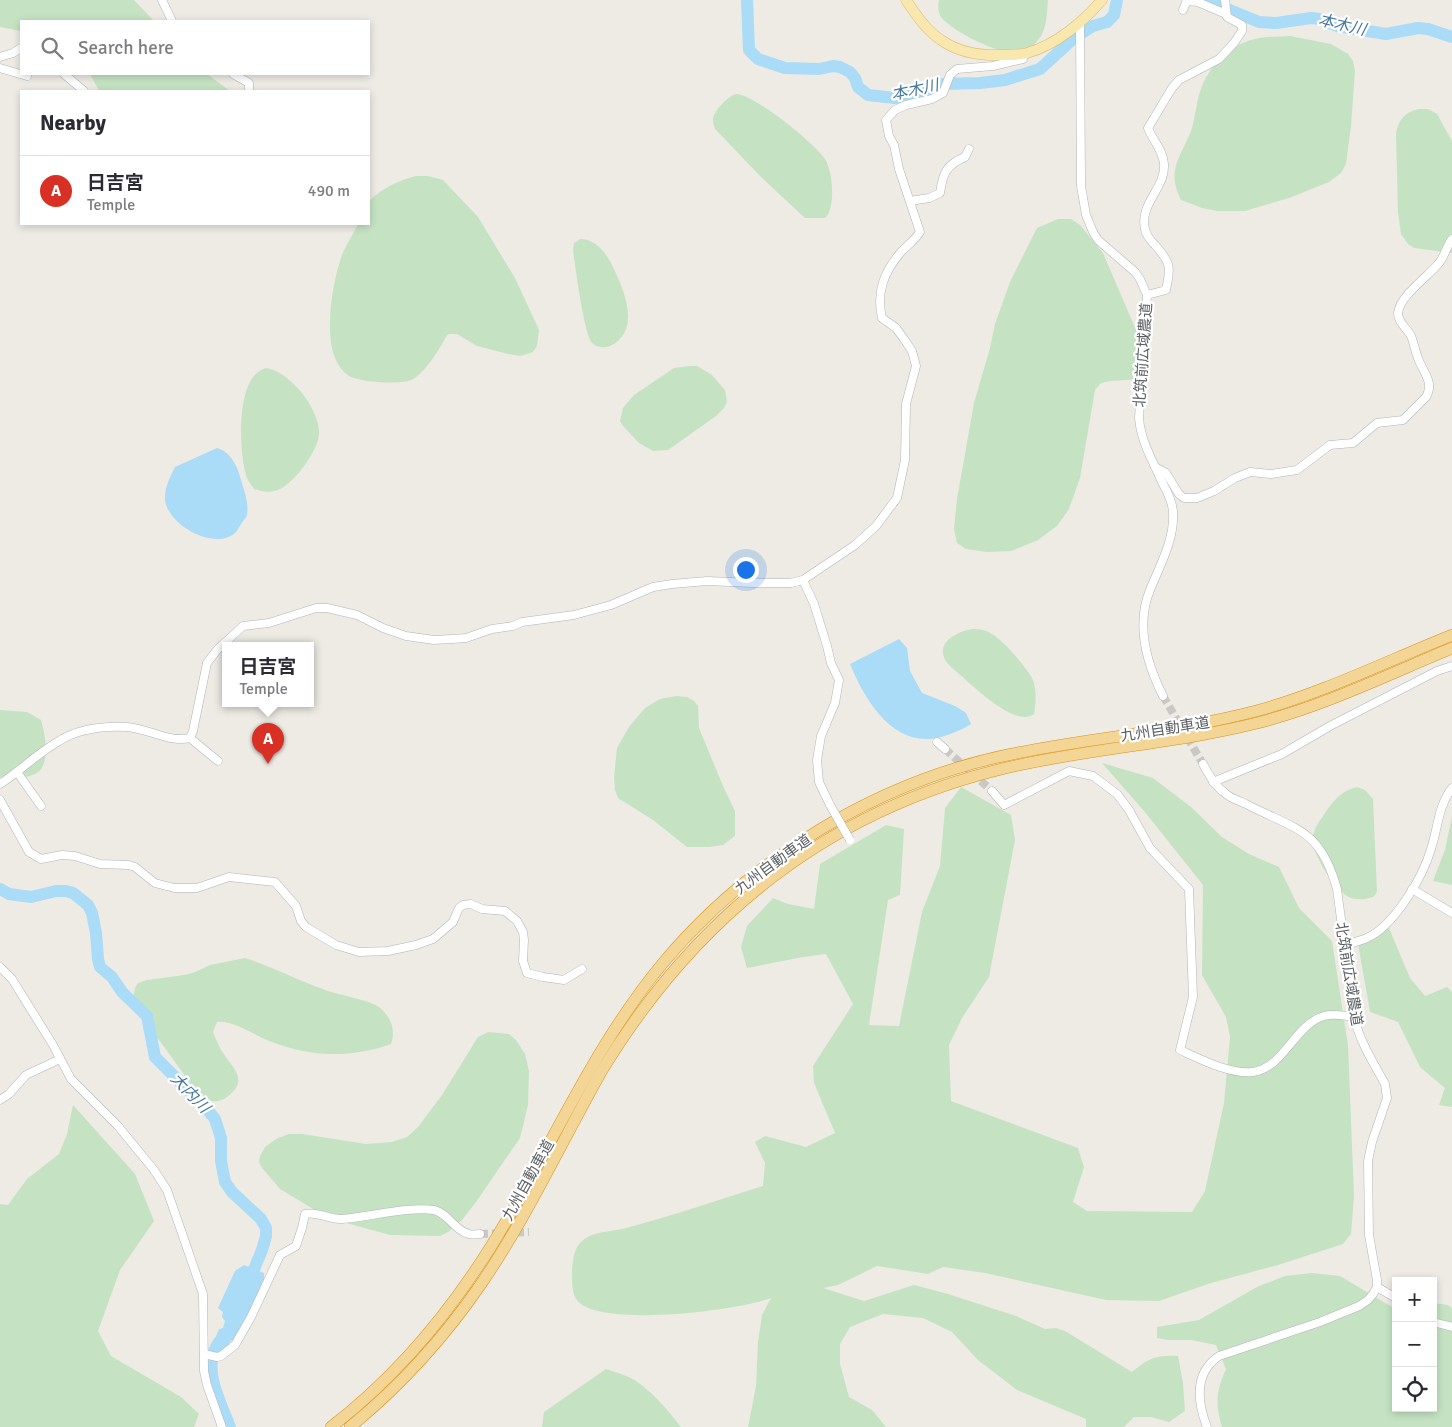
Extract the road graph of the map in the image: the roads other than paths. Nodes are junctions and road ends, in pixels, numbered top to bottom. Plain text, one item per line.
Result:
1 (162, 0) edge
2 (906, 0) edge
3 (1102, 0) edge
4 (1225, 0) edge
5 (1187, 1) edge
6 (1183, 10) dead end
7 (1226, 14) junction
8 (172, 20) edge
9 (1080, 27) junction
10 (20, 49) edge
11 (1025, 53) junction
12 (0, 57) edge
13 (0, 68) edge
14 (20, 74) edge
15 (24, 75) edge
16 (65, 75) edge
17 (236, 75) edge
18 (27, 76) dead end
19 (83, 90) edge
20 (249, 90) edge
21 (969, 149) dead end
22 (910, 201) junction
23 (1452, 240) edge
24 (1147, 295) junction
25 (1155, 467) junction
26 (802, 580) junction
27 (1452, 635) edge
28 (226, 642) edge
29 (222, 645) edge
30 (1452, 648) edge
31 (1452, 666) edge
32 (1163, 696) tunnel mouth
33 (190, 738) junction
34 (937, 742) dead end
35 (945, 748) tunnel mouth
36 (218, 761) dead end
37 (1202, 764) tunnel mouth
38 (17, 772) junction
39 (1213, 782) junction
40 (0, 784) edge
41 (1452, 788) edge
42 (992, 791) tunnel mouth
43 (0, 800) edge
44 (41, 806) dead end
45 (850, 840) dead end
46 (1412, 889) junction
47 (1452, 913) edge
48 (1345, 945) junction
49 (0, 967) edge
50 (582, 969) dead end
51 (1354, 1017) junction
52 (60, 1059) junction
53 (0, 1100) edge
54 (480, 1234) tunnel mouth
55 (1377, 1286) junction
56 (1392, 1295) edge
57 (1437, 1323) edge
58 (1452, 1327) edge
59 (204, 1354) junction
60 (222, 1427) edge
61 (331, 1427) edge
62 (350, 1427) edge
63 (1207, 1427) edge

1 - 8 street
2 - 11 main road
3 - 9 main road
4 - 7 street
5 - 6 street
5 - 7 street
7 - 24 street
9 - 11 main road
9 - 24 street, 北筑前広域農道
10 - 12 street
11 - 22 street
13 - 14 street
15 - 18 street
16 - 19 street
17 - 20 street
21 - 22 street
22 - 26 street
23 - 25 street
24 - 25 street, 北筑前広域農道
25 - 32 street, 北筑前広域農道
26 - 28 street
26 - 45 street, bridge
27 - 61 highway, 九州自動車道
29 - 33 street
30 - 62 highway, 九州自動車道
31 - 39 street
33 - 36 street
33 - 38 street
34 - 35 street
37 - 39 street, 北筑前広域農道
38 - 40 street
38 - 44 street
39 - 48 street, 北筑前広域農道
41 - 46 street
42 - 51 street
43 - 50 street
46 - 47 street
46 - 48 street
48 - 51 street, 北筑前広域農道
49 - 52 street
51 - 55 street, 北筑前広域農道
52 - 53 street
52 - 59 street
54 - 59 street
55 - 56 street
55 - 63 street
57 - 58 street
59 - 60 street

